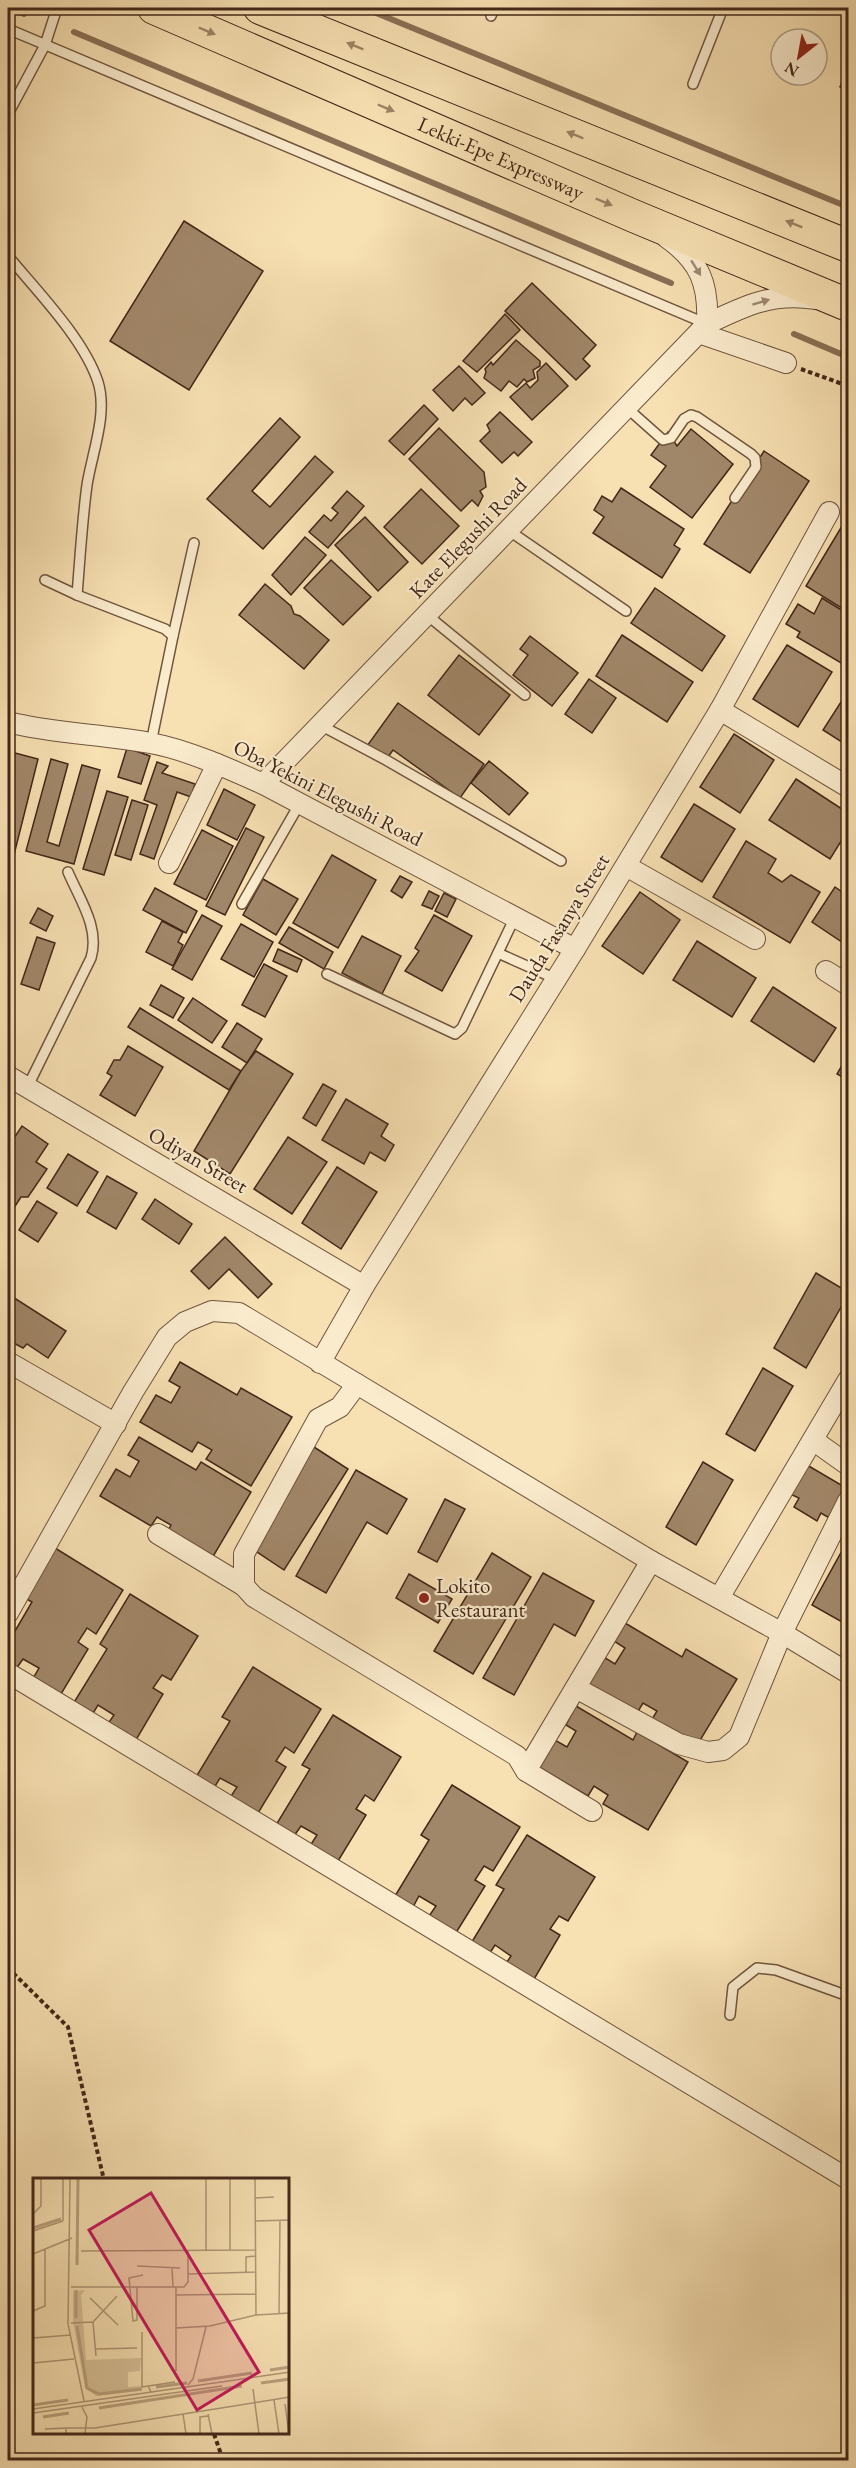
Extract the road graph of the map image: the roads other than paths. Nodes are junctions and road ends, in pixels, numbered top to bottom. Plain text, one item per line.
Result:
1 (57, 8) edge
2 (153, 8) edge
3 (260, 8) edge
4 (723, 8) edge
5 (8, 29) edge
6 (45, 45) junction
7 (693, 84) dead end
8 (8, 114) edge
9 (636, 217) junction
10 (849, 246) edge
11 (8, 256) edge
12 (849, 305) edge
13 (703, 329) junction
14 (786, 363) road end
15 (627, 408) junction
16 (735, 498) dead end
17 (829, 512) dead end
18 (508, 530) junction
19 (194, 543) dead end
20 (45, 580) dead end
21 (77, 595) junction
22 (626, 611) dead end
23 (427, 615) junction
24 (173, 636) junction
25 (525, 694) dead end
26 (720, 710) junction
27 (8, 722) edge
28 (320, 725) junction
29 (151, 743) junction
30 (217, 764) junction
31 (262, 784) junction
32 (849, 786) edge
33 (300, 803) junction
34 (561, 861) dead end
35 (169, 863) dead end
36 (626, 866) junction
37 (68, 872) dead end
38 (242, 904) dead end
39 (515, 917) junction
40 (755, 939) dead end
41 (575, 949) junction
42 (498, 953) junction
43 (826, 971) dead end
44 (327, 974) dead end
45 (556, 980) junction
46 (849, 985) edge
47 (8, 1076) edge
48 (27, 1088) junction
49 (364, 1286) junction
50 (8, 1362) edge
51 (320, 1363) junction
52 (849, 1380) edge
53 (357, 1384) junction
54 (116, 1424) junction
55 (813, 1440) junction
56 (849, 1465) edge
57 (849, 1501) edge
58 (158, 1534) dead end
59 (651, 1561) junction
60 (244, 1586) junction
61 (719, 1598) junction
62 (8, 1613) edge
63 (782, 1633) junction
64 (8, 1673) edge
65 (849, 1674) edge
66 (576, 1688) junction
67 (526, 1771) junction
68 (592, 1811) dead end
69 (849, 1995) edge
70 (730, 2015) dead end
71 (849, 2179) edge

1 - 6 lane
2 -> 9 highway, Lekki-Epe Expressway
10 -> 3 highway
4 - 7 lane
5 - 6 lane
6 - 8 lane
6 - 13 lane
9 - 12 highway, Lekki-Epe Expressway
9 -> 13 street
11 - 21 lane
13 -> 12 street, Kate Elegushi Road
13 - 14 street
13 - 15 street, Kate Elegushi Road
15 - 16 lane
15 - 18 street, Kate Elegushi Road
17 - 26 street, Dauda Fasanya Street
18 - 22 lane
18 - 23 street, Kate Elegushi Road
19 - 24 lane
20 - 21 lane
21 - 24 lane
23 - 25 lane
23 - 28 street, Kate Elegushi Road
24 - 29 lane
26 - 32 street
26 - 36 street, Dauda Fasanya Street
27 - 29 street, Oba Yekini Elegushi Road
28 - 31 street, Kate Elegushi Road
28 - 34 lane
29 - 30 street, Oba Yekini Elegushi Road
30 - 31 street, Oba Yekini Elegushi Road
30 - 35 street
31 - 33 street, Oba Yekini Elegushi Road
33 - 38 lane
33 - 39 street, Oba Yekini Elegushi Road
36 - 40 street
36 - 41 street, Dauda Fasanya Street
37 - 48 lane
39 - 41 street, Oba Yekini Elegushi Road
39 - 42 lane
41 - 45 street, Dauda Fasanya Street
42 - 44 lane
42 - 45 lane
43 - 46 street
45 - 49 street, Dauda Fasanya Street
47 - 48 street, Odiyan Street
48 - 49 street, Odiyan Street
49 - 51 street, Dauda Fasanya Street
50 - 54 street
51 - 53 street
51 - 54 street
52 - 55 street
53 - 59 street
53 - 60 street
54 - 62 street
55 - 56 street
55 - 61 street
57 - 63 street
58 - 60 street
59 - 61 street
59 - 66 street
60 - 67 street
61 - 63 street
63 - 65 street
63 - 66 street
64 - 71 street
66 - 67 street
67 - 68 street
69 - 70 lane

